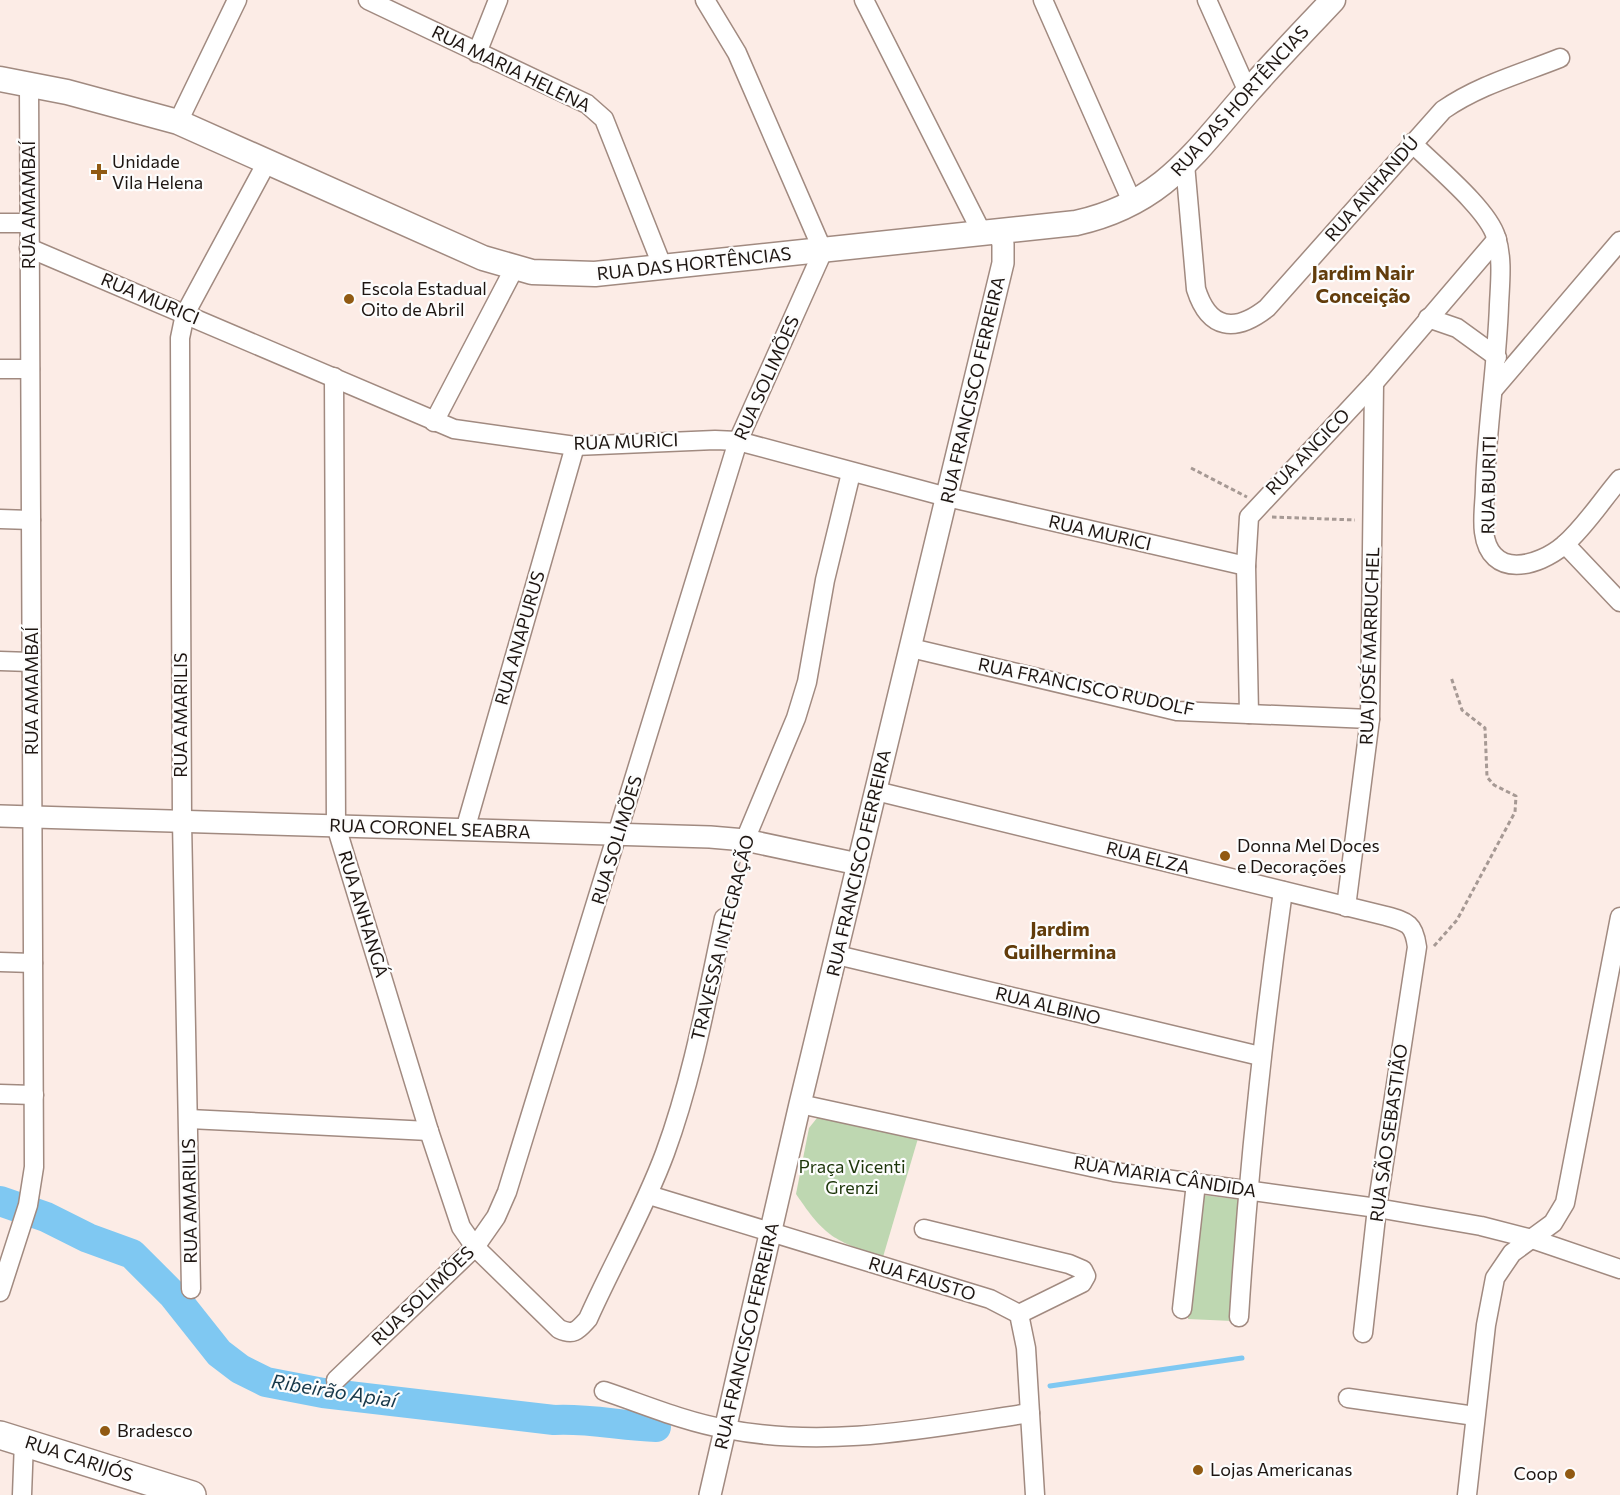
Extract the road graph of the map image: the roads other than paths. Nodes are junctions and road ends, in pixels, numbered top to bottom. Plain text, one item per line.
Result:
1 (237, 0) edge
2 (368, 0) edge
3 (498, 0) edge
4 (705, 0) edge
5 (864, 0) edge
6 (1043, 0) edge
7 (1207, 0) edge
8 (1333, 0) edge
9 (477, 54) junction
10 (1560, 58) dead end
11 (0, 79) edge
12 (28, 85) junction
13 (1248, 92) junction
14 (178, 122) junction
15 (1412, 143) junction
16 (267, 162) junction
17 (1185, 164) junction
18 (1133, 204) junction
19 (0, 223) edge
20 (29, 223) junction
21 (990, 232) junction
22 (1497, 239) junction
23 (1620, 241) edge
24 (29, 248) junction
25 (823, 250) junction
26 (515, 267) junction
27 (663, 268) junction
28 (185, 314) junction
29 (1428, 318) junction
30 (1497, 357) junction
31 (0, 369) edge
32 (30, 369) junction
33 (334, 377) junction
34 (1374, 383) junction
35 (1493, 390) junction
36 (435, 422) junction
37 (738, 441) junction
38 (575, 446) junction
39 (851, 473) junction
40 (1620, 479) edge
41 (947, 497) junction
42 (0, 519) edge
43 (31, 520) junction
44 (1565, 544) junction
45 (1246, 566) junction
46 (1620, 602) edge
47 (911, 648) junction
48 (0, 661) edge
49 (32, 662) junction
50 (1249, 714) junction
51 (1370, 719) junction
52 (876, 791) junction
53 (0, 816) edge
54 (32, 817) junction
55 (182, 821) junction
56 (336, 826) junction
57 (465, 830) junction
58 (619, 834) junction
59 (745, 840) junction
60 (858, 864) junction
61 (1282, 891) junction
62 (1346, 907) junction
63 (1620, 917) edge
64 (724, 918) road end
65 (1416, 940) joint
66 (837, 955) junction
67 (0, 962) edge
68 (33, 963) junction
69 (1260, 1056) junction
70 (0, 1094) edge
71 (34, 1095) junction
72 (800, 1104) junction
73 (189, 1119) junction
74 (429, 1131) junction
75 (1196, 1183) junction
76 (1247, 1191) junction
77 (649, 1195) junction
78 (1377, 1208) junction
79 (924, 1228) dead end
80 (771, 1232) junction
81 (1532, 1239) junction
82 (474, 1247) junction
83 (1620, 1269) edge
84 (191, 1289) dead end
85 (0, 1292) edge
86 (1182, 1309) dead end
87 (1019, 1314) junction
88 (1239, 1317) dead end
89 (559, 1329) joint
90 (1363, 1334) dead end
91 (336, 1380) dead end
92 (604, 1391) dead end
93 (1348, 1398) dead end
94 (1030, 1413) junction
95 (1475, 1416) junction
96 (724, 1429) junction
97 (12, 1438) edge
98 (22, 1495) edge
99 (192, 1495) edge
100 (710, 1495) edge
101 (1035, 1495) edge
102 (1467, 1495) edge

1 - 14 street
2 - 9 street, RUA MARIA HELENA
3 - 9 street
4 - 25 street
5 - 21 street
6 - 18 street
7 - 13 street
8 - 13 main road, RUA DAS HORTÊNCIAS
9 - 27 street, RUA MARIA HELENA
10 - 15 street, RUA ANHANDÚ
11 - 12 main road, RUA DAS HORTÊNCIAS
12 - 14 main road, RUA DAS HORTÊNCIAS
12 - 20 street, RUA AMAMBAÍ
13 - 17 main road, RUA DAS HORTÊNCIAS
14 - 16 main road, RUA DAS HORTÊNCIAS
15 - 17 street, RUA ANHANDÚ
15 - 22 street, RUA BURITI
16 - 26 main road, RUA DAS HORTÊNCIAS
16 - 28 street, RUA AMARILIS
17 - 18 main road, RUA DAS HORTÊNCIAS
18 - 21 main road, RUA DAS HORTÊNCIAS
19 - 20 street
20 - 24 street, RUA AMAMBAÍ
21 - 25 main road, RUA DAS HORTÊNCIAS
21 - 41 street, RUA FRANCISCO FERREIRA
22 - 29 street, RUA ANGICO
22 - 30 street, RUA BURITI
23 - 35 street
24 - 28 street, RUA MURICI
24 - 32 street, RUA AMAMBAÍ
25 - 27 main road, RUA DAS HORTÊNCIAS
25 - 37 street, RUA SOLIMÕES
26 - 27 main road, RUA DAS HORTÊNCIAS
26 - 36 street
28 - 33 street, RUA MURICI
28 - 55 street, RUA AMARILIS
29 - 30 street
29 - 34 street, RUA ANGICO
30 - 35 street, RUA BURITI
31 - 32 street
32 - 43 street, RUA AMAMBAÍ
33 - 36 street, RUA MURICI
33 - 56 street, RUA ANHANGÁ
34 - 45 street, RUA ANGICO
34 - 51 street, RUA JOSÉ MARRUCHEL
35 - 44 street, RUA BURITI
36 - 38 street, RUA MURICI
37 - 38 street, RUA MURICI
37 - 39 street, RUA MURICI
37 - 58 street, RUA SOLIMÕES
38 - 57 street, RUA ANAPURUS
39 - 41 street, RUA MURICI
39 - 59 street, TRAVESSA INTEGRAÇÃO
40 - 44 street, RUA BURITI
41 - 45 street, RUA MURICI
41 - 47 street, RUA FRANCISCO FERREIRA
42 - 43 street
43 - 49 street, RUA AMAMBAÍ
44 - 46 street
45 - 50 street
47 - 50 street, RUA FRANCISCO RUDOLF
47 - 52 street, RUA FRANCISCO FERREIRA
48 - 49 street
49 - 54 street, RUA AMAMBAÍ
50 - 51 street, RUA FRANCISCO RUDOLF
51 - 62 street, RUA JOSÉ MARRUCHEL
52 - 60 street, RUA FRANCISCO FERREIRA
52 - 61 street, RUA ELZA
53 - 54 street, RUA CORONEL SEABRA
54 - 55 street, RUA CORONEL SEABRA
54 - 68 street, RUA AMAMBAÍ
55 - 56 street, RUA CORONEL SEABRA
55 - 73 street, RUA AMARILIS
56 - 57 street, RUA CORONEL SEABRA
56 - 74 street, RUA ANHANGÁ
57 - 58 street, RUA CORONEL SEABRA
58 - 59 street, RUA CORONEL SEABRA
58 - 82 street, RUA SOLIMÕES
59 - 60 street, RUA CORONEL SEABRA
60 - 66 street, RUA FRANCISCO FERREIRA
61 - 62 street, RUA ELZA
61 - 69 street
62 - 65 street, RUA ELZA
63 - 81 street
64 - 77 street, TRAVESSA INTEGRAÇÃO
65 - 78 street, RUA SÃO SEBASTIÃO
66 - 69 street, RUA ALBINO
66 - 72 street, RUA FRANCISCO FERREIRA
67 - 68 street
68 - 71 street, RUA AMAMBAÍ
69 - 76 street
70 - 71 street
71 - 85 street, RUA AMAMBAÍ
72 - 75 street, RUA MARIA CÂNDIDA
72 - 80 street, RUA FRANCISCO FERREIRA
73 - 74 street
73 - 84 street, RUA AMARILIS
74 - 82 street, RUA ANHANGÁ
75 - 76 street, RUA MARIA CÂNDIDA
75 - 86 street
76 - 78 street, RUA MARIA CÂNDIDA
76 - 88 street
77 - 80 street, RUA FAUSTO
77 - 89 street, TRAVESSA INTEGRAÇÃO
78 - 81 street, RUA MARIA CÂNDIDA
78 - 90 street, RUA SÃO SEBASTIÃO
79 - 87 street
80 - 87 street, RUA FAUSTO
80 - 96 street, RUA FRANCISCO FERREIRA
81 - 83 street, RUA MARIA CÂNDIDA
81 - 95 street
82 - 89 street, RUA ANHANGÁ
82 - 91 street, RUA SOLIMÕES
87 - 94 street
92 - 96 street
93 - 95 street
94 - 96 street
94 - 101 street
95 - 102 street
96 - 100 street, RUA FRANCISCO FERREIRA
97 - 98 street
97 - 99 main road, RUA CARIJÓS

